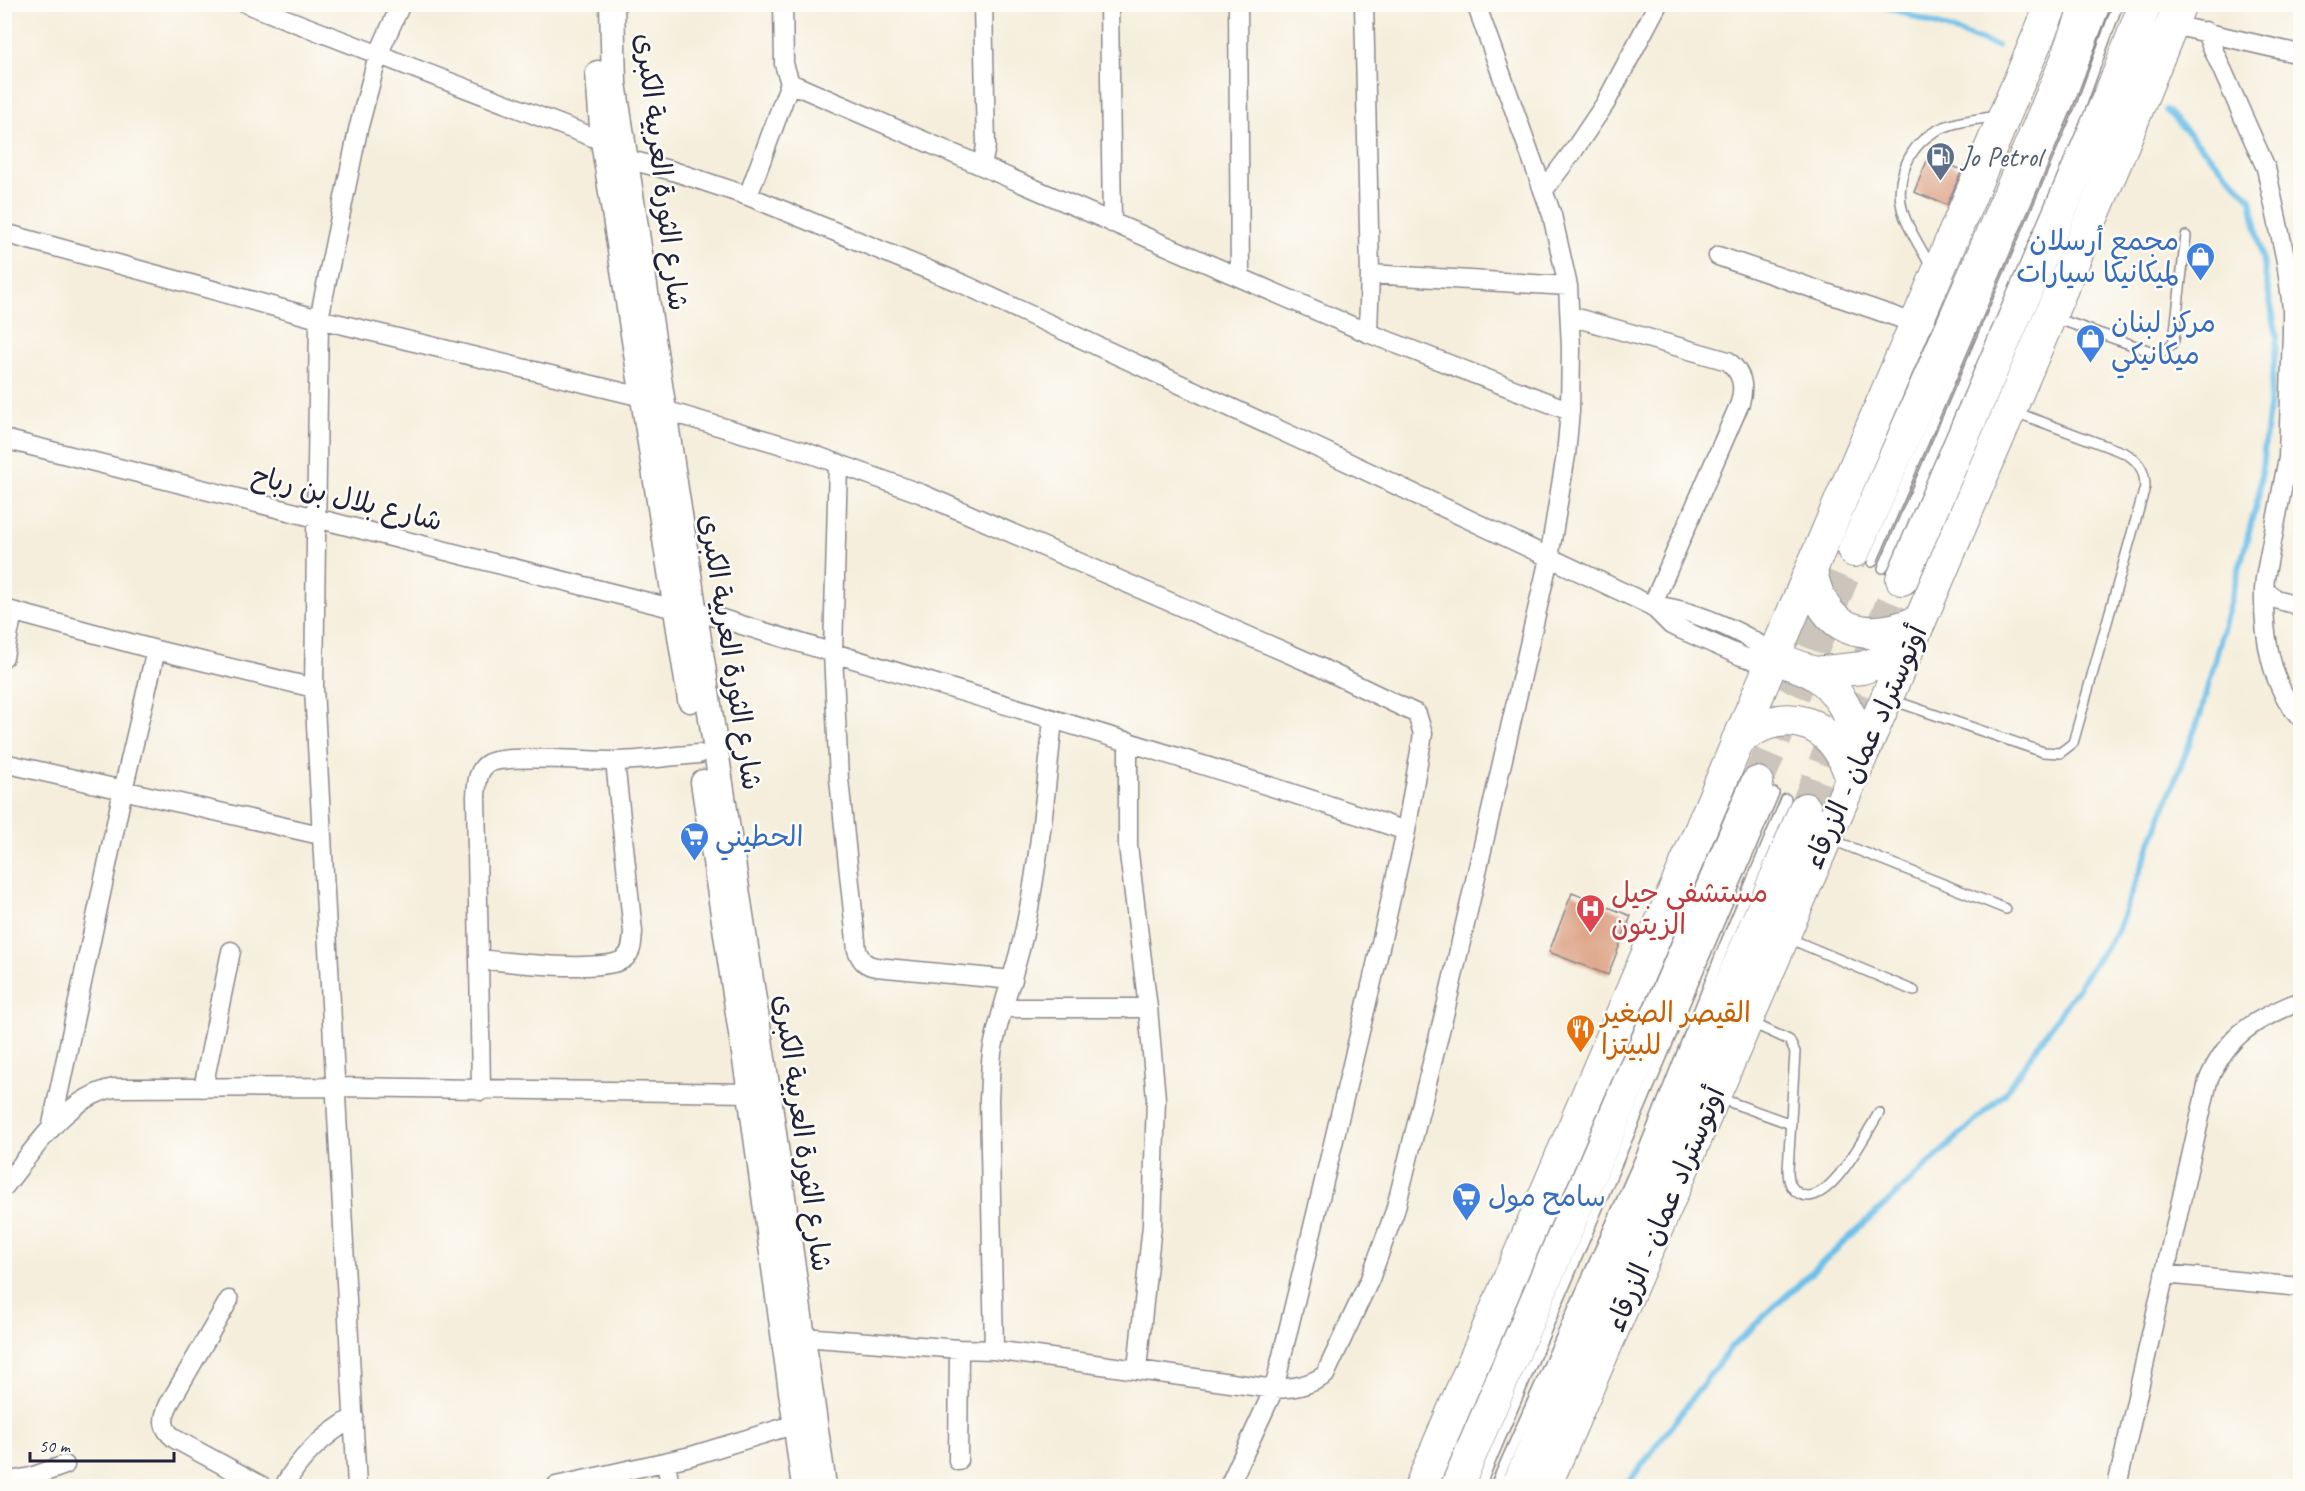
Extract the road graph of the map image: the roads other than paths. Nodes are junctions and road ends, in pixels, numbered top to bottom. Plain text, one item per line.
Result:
1 (247, 4) edge
2 (401, 4) edge
3 (596, 4) edge
4 (612, 4) edge
5 (783, 4) edge
6 (983, 4) edge
7 (1109, 4) edge
8 (1238, 4) edge
9 (1364, 4) edge
10 (1476, 4) edge
11 (1658, 4) edge
12 (2052, 4) edge
13 (2087, 4) edge
14 (2106, 4) edge
15 (2118, 4) edge
16 (2145, 4) edge
17 (2177, 15) edge
18 (2205, 31) junction
19 (2301, 54) edge
20 (378, 55) junction
21 (790, 83) junction
22 (2005, 115) junction
23 (603, 141) junction
24 (626, 159) junction
25 (982, 166) junction
26 (1544, 190) junction
27 (748, 196) junction
28 (1112, 223) junction
29 (4, 233) edge
30 (2186, 236) dead end
31 (1718, 256) dead end
32 (1370, 274) junction
33 (1240, 277) junction
34 (1937, 277) junction
35 (1568, 286) junction
36 (1570, 316) junction
37 (2050, 316) junction
38 (319, 319) junction
39 (1917, 324) junction
40 (2296, 331) edge
41 (1368, 333) junction
42 (642, 398) junction
43 (664, 410) junction
44 (2010, 410) junction
45 (1570, 411) junction
46 (4, 439) edge
47 (2294, 459) edge
48 (838, 463) junction
49 (316, 518) junction
50 (1863, 557) joint
51 (1549, 558) junction
52 (1811, 571) junction
53 (1892, 573) joint
54 (2264, 590) junction
55 (1652, 606) junction
56 (2301, 606) edge
57 (684, 610) junction
58 (9, 611) edge
59 (1920, 621) junction
60 (156, 650) junction
61 (833, 653) junction
62 (1906, 653) junction
63 (4, 657) edge
64 (1774, 658) junction
65 (1815, 673) junction
66 (314, 688) junction
67 (1887, 698) junction
68 (2301, 717) edge
69 (1053, 719) junction
70 (1128, 741) junction
71 (1737, 741) junction
72 (1865, 749) junction
73 (699, 754) junction
74 (615, 761) junction
75 (4, 764) edge
76 (1851, 777) junction
77 (1766, 788) joint
78 (123, 790) junction
79 (1796, 804) joint
80 (1406, 831) junction
81 (320, 835) junction
82 (1825, 837) junction
83 (2006, 909) dead end
84 (1783, 936) junction
85 (231, 951) dead end
86 (478, 959) junction
87 (1013, 980) junction
88 (1914, 991) dead end
89 (2301, 1002) edge
90 (1004, 1008) junction
91 (1148, 1008) junction
92 (1747, 1021) junction
93 (336, 1087) junction
94 (203, 1088) junction
95 (481, 1091) junction
96 (759, 1095) junction
97 (1714, 1096) junction
98 (1879, 1113) dead end
99 (1791, 1124) junction
100 (51, 1129) junction
101 (4, 1187) edge
102 (2164, 1274) junction
103 (2301, 1287) edge
104 (229, 1300) dead end
105 (803, 1337) junction
106 (959, 1349) junction
107 (994, 1350) junction
108 (1137, 1369) junction
109 (1274, 1389) junction
110 (354, 1417) junction
111 (796, 1424) junction
112 (957, 1461) dead end
113 (666, 1462) junction
114 (65, 1465) dead end
115 (4, 1482) edge
116 (579, 1484) edge
117 (262, 1486) edge
118 (284, 1486) edge
119 (357, 1486) edge
120 (556, 1486) edge
121 (670, 1486) edge
122 (804, 1486) edge
123 (824, 1486) edge
124 (1229, 1486) edge
125 (1421, 1486) edge
126 (1457, 1486) edge
127 (1480, 1486) edge
128 (1495, 1486) edge
129 (1518, 1486) edge
130 (1545, 1486) edge
131 (2117, 1486) edge

1 - 20 street
2 - 20 street
3 - 23 main road, شارع الثورة العربية الكبرى
4 - 24 main road, شارع الثورة العربية الكبرى
5 - 21 street
6 - 25 street
7 - 28 street
8 - 33 street
9 - 32 street
10 - 26 street
11 - 26 street
12 - 22 highway
13 - 50 highway
14 - 50 lane
15 - 53 lane
16 - 53 highway, أوتوستراد عمان - الزرقاء
17 - 18 street
17 - 37 highway, أوتوستراد عمان - الزرقاء
18 - 19 street
18 - 40 street
20 - 23 street
20 - 38 street
21 - 25 street
21 - 27 street
22 - 34 highway
22 - 34 lane
23 - 42 main road, شارع الثورة العربية الكبرى
24 - 27 street
24 - 43 main road, شارع الثورة العربية الكبرى
25 - 28 street
26 - 35 street
27 - 51 street
28 - 33 street
29 - 38 street
30 - 37 lane
31 - 39 street
32 - 35 street
32 - 41 street
33 - 41 street
34 - 39 highway
35 - 36 street
36 - 45 street
36 - 55 street
37 - 44 highway, أوتوستراد عمان - الزرقاء
38 - 42 street
38 - 49 street
39 - 52 highway
40 - 47 street
41 - 45 street
42 - 57 main road, شارع الثورة العربية الكبرى
43 - 48 street
43 - 57 main road, شارع الثورة العربية الكبرى
44 - 59 highway, أوتوستراد عمان - الزرقاء
44 - 67 lane
45 - 51 street
46 - 49 street, شارع بلال بن رباح
47 - 54 street
48 - 61 street
48 - 80 street
49 - 57 street, شارع بلال بن رباح
49 - 66 street
51 - 55 street
51 - 109 street
52 - 59 highway
52 - 64 highway
54 - 56 street
54 - 68 street
55 - 64 street
57 - 61 street, شارع بلال بن رباح
57 - 73 main road, شارع الثورة العربية الكبرى
57 - 96 main road, شارع الثورة العربية الكبرى
58 - 60 street
58 - 63 street
59 - 62 highway, أوتوستراد عمان - الزرقاء
60 - 66 street
60 - 78 street
61 - 69 street, شارع بلال بن رباح
61 - 87 street
62 - 65 highway
62 - 67 highway, أوتوستراد عمان - الزرقاء
64 - 65 highway
64 - 71 highway
65 - 72 highway
66 - 81 street
67 - 72 highway, أوتوستراد عمان - الزرقاء
69 - 70 street, شارع بلال بن رباح
69 - 87 street
70 - 80 street, شارع بلال بن رباح
70 - 91 street
71 - 76 highway
71 - 125 highway
72 - 76 highway, أوتوستراد عمان - الزرقاء
73 - 74 street
73 - 96 main road, شارع الثورة العربية الكبرى
74 - 86 street
74 - 86 street
75 - 78 street
76 - 82 highway, أوتوستراد عمان - الزرقاء
77 - 126 highway
77 - 127 lane
78 - 81 street
78 - 100 street
79 - 128 lane
79 - 129 highway, أوتوستراد عمان - الزرقاء
80 - 109 street
81 - 93 street
82 - 83 lane
82 - 84 highway, أوتوستراد عمان - الزرقاء
84 - 88 lane
84 - 92 highway, أوتوستراد عمان - الزرقاء
85 - 94 street
86 - 95 street
87 - 90 street
89 - 102 street
90 - 91 street
90 - 107 street
91 - 108 street
92 - 97 highway, أوتوستراد عمان - الزرقاء
92 - 99 lane
93 - 94 street
93 - 95 street
93 - 110 street
94 - 100 street
95 - 96 street
96 - 105 main road, شارع الثورة العربية الكبرى
96 - 111 main road, شارع الثورة العربية الكبرى
97 - 99 lane
97 - 130 highway, أوتوستراد عمان - الزرقاء
98 - 99 lane
100 - 101 street
102 - 103 street
102 - 131 street
104 - 117 street
105 - 106 street
105 - 123 main road, شارع الثورة العربية الكبرى
106 - 107 street
106 - 112 street
107 - 108 street
108 - 109 street
109 - 124 street
110 - 118 street
110 - 119 street
111 - 113 street
111 - 122 main road, شارع الثورة العربية الكبرى
113 - 116 street
113 - 121 street
114 - 115 street
116 - 120 street

